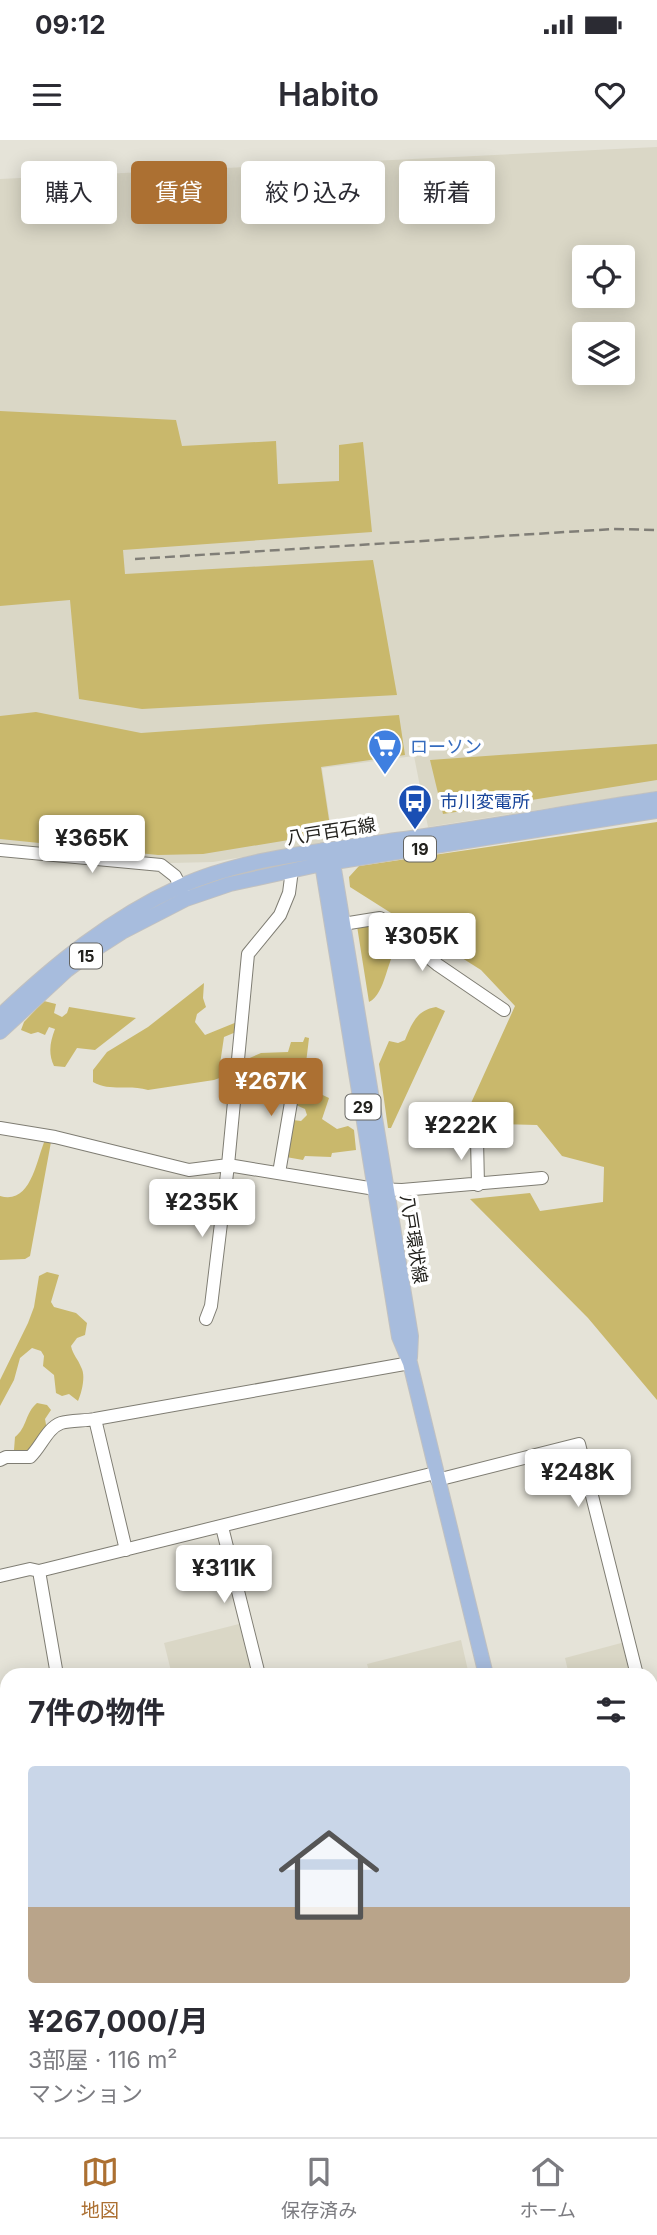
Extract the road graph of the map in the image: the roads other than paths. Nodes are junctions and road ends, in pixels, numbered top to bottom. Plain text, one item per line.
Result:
1 (657, 799) edge
2 (657, 811) edge
3 (0, 850) edge
4 (326, 859) junction
5 (292, 870) junction
6 (183, 893) junction
7 (343, 924) junction
8 (504, 1010) dead end
9 (0, 1016) edge
10 (0, 1032) edge
11 (297, 1067) dead end
12 (0, 1128) edge
13 (477, 1139) dead end
14 (228, 1166) junction
15 (279, 1173) junction
16 (542, 1178) dead end
17 (478, 1185) junction
18 (381, 1189) junction
19 (206, 1320) dead end
20 (410, 1363) junction
21 (95, 1419) junction
22 (0, 1460) edge
23 (436, 1476) junction
24 (222, 1527) junction
25 (126, 1550) junction
26 (39, 1570) junction
27 (0, 1576) edge
28 (56, 1668) edge
29 (257, 1668) edge
30 (484, 1668) edge
31 (635, 1668) edge

1 - 4 main road, 八戸百石線 / 19
2 - 4 main road, 八戸百石線 / 19
3 - 6 street
4 - 5 main road, 八戸百石線 / 19
4 - 6 main road, 八戸百石線 / 19
4 - 7 main road, 八戸環状線 / 29
4 - 18 main road, 八戸環状線 / 29
5 - 6 main road, 八戸百石線 / 19
5 - 14 street
6 - 9 main road, 15
6 - 10 main road, 15
7 - 8 street
7 - 18 main road, 八戸環状線 / 29
11 - 15 street
12 - 14 street
13 - 17 street
14 - 15 street
14 - 19 street
15 - 18 street
16 - 17 street
17 - 18 street
18 - 20 main road, 八戸環状線 / 29
20 - 21 street
20 - 23 main road, 八戸環状線 / 29
21 - 22 street
21 - 25 street
23 - 24 street
23 - 30 main road, 八戸環状線 / 29
23 - 31 street
24 - 25 street
24 - 29 street
25 - 26 street
26 - 27 street
26 - 28 street

